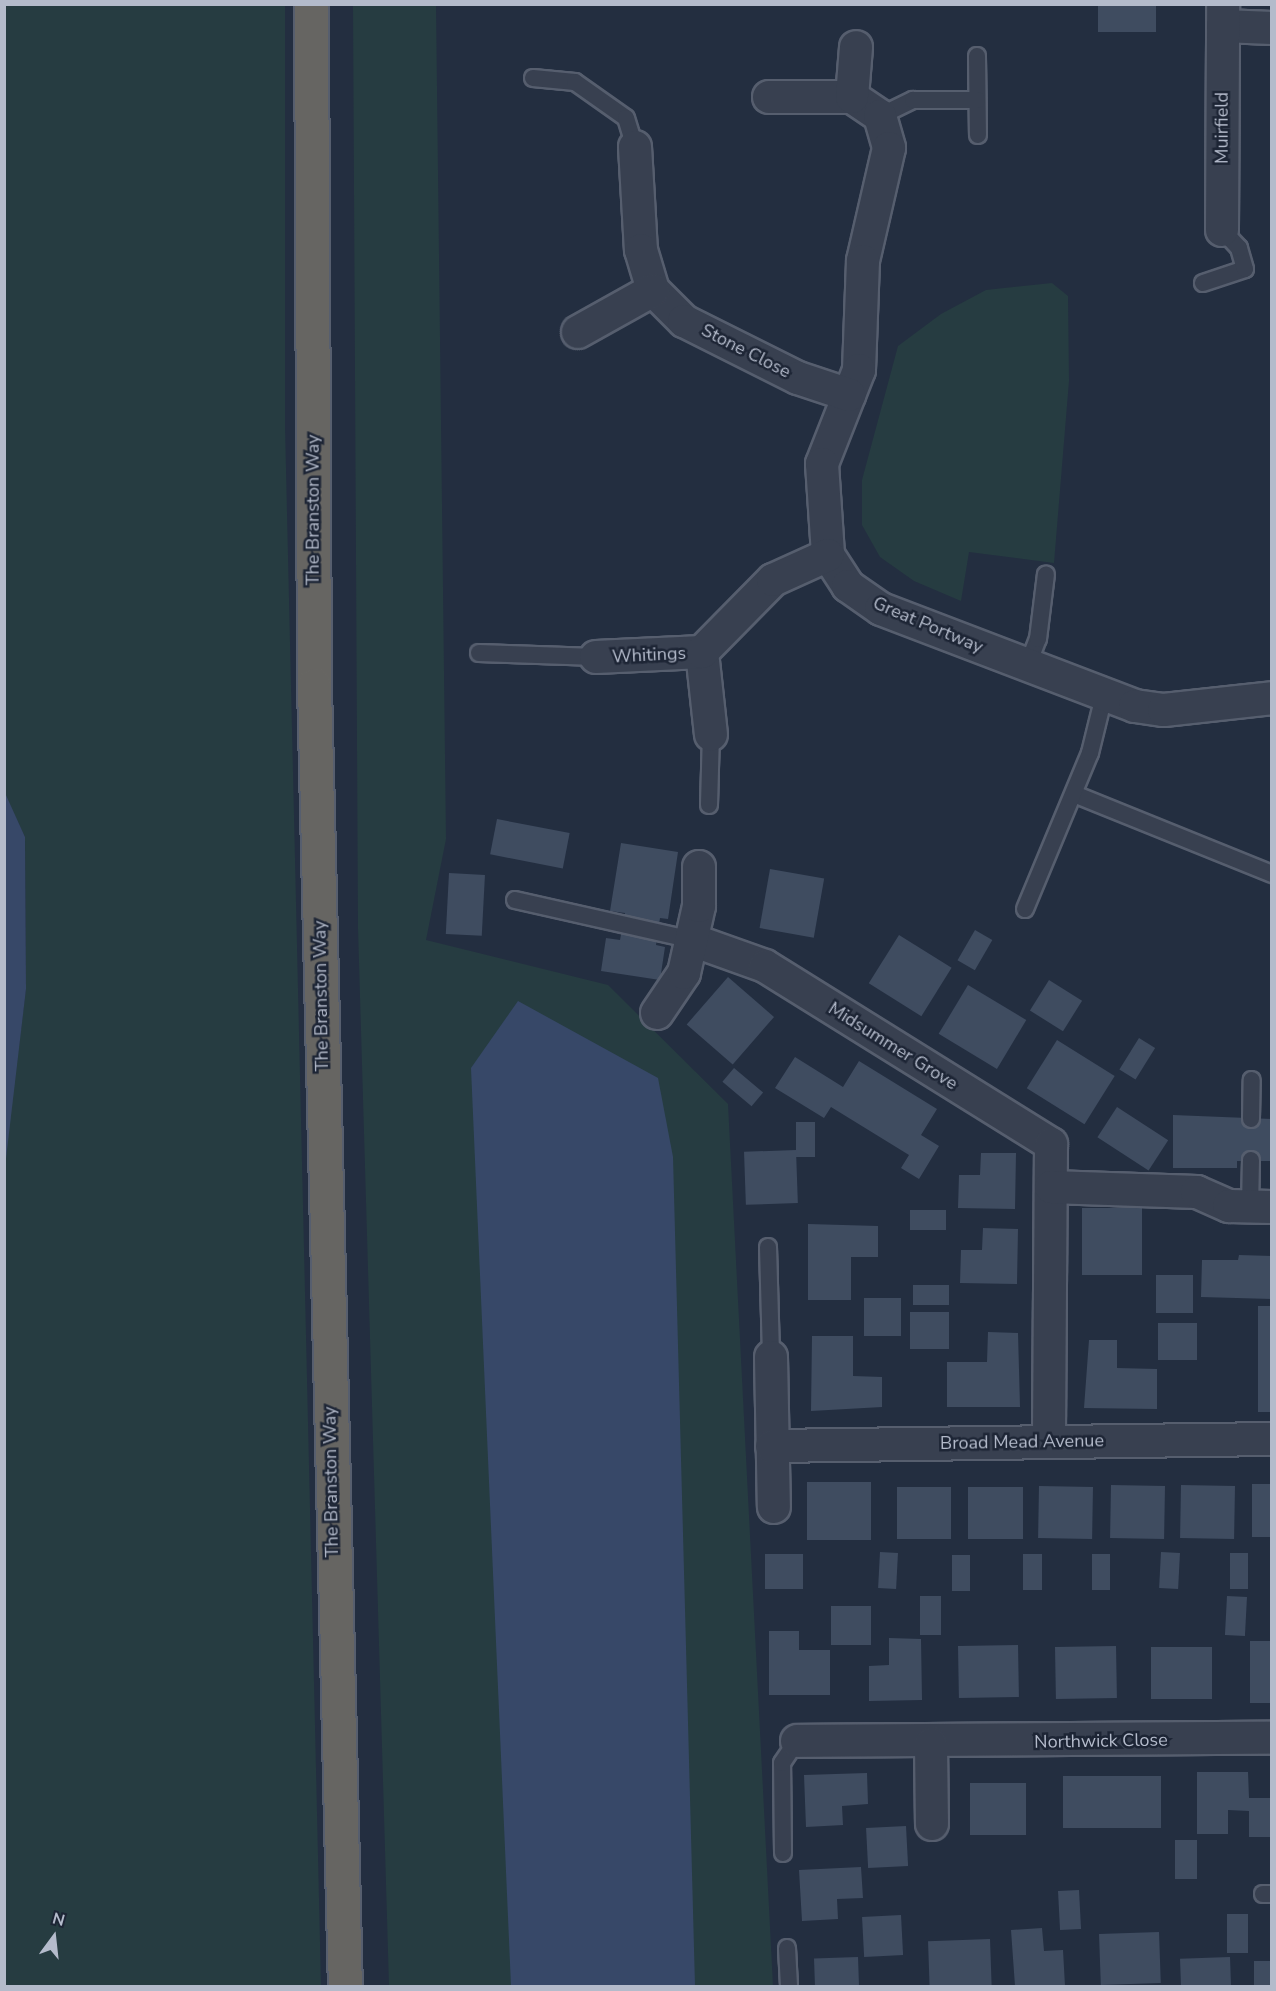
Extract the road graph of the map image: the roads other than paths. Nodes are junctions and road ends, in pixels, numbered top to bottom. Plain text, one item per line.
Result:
1 (311, 4) edge
2 (1223, 15) edge
3 (1272, 27) edge
4 (856, 47) dead end
5 (977, 56) dead end
6 (533, 78) dead end
7 (769, 97) dead end
8 (852, 97) junction
9 (977, 100) junction
10 (880, 116) junction
11 (978, 135) dead end
12 (636, 147) joint
13 (1222, 230) joint
14 (1203, 283) dead end
15 (653, 290) junction
16 (578, 332) dead end
17 (849, 395) junction
18 (828, 555) junction
19 (1046, 574) dead end
20 (702, 652) junction
21 (479, 653) dead end
22 (596, 657) joint
23 (1027, 667) junction
24 (1104, 696) junction
25 (1272, 698) edge
26 (711, 735) joint
27 (1074, 794) junction
28 (709, 805) dead end
29 (699, 867) dead end
30 (1272, 874) edge
31 (515, 900) dead end
32 (1025, 909) dead end
33 (692, 940) junction
34 (657, 1013) dead end
35 (1252, 1080) dead end
36 (1251, 1119) dead end
37 (1251, 1160) dead end
38 (1051, 1187) junction
39 (1261, 1207) edge
40 (768, 1247) dead end
41 (771, 1357) joint
42 (1272, 1439) edge
43 (1049, 1441) junction
44 (772, 1446) junction
45 (774, 1507) dead end
46 (1272, 1738) edge
47 (797, 1741) joint
48 (931, 1744) junction
49 (932, 1824) dead end
50 (783, 1853) dead end
51 (788, 1948) dead end
52 (345, 1986) edge
53 (789, 1986) edge

1 - 52 highway, The Branston Way
2 - 3 street, Muirfield
2 - 13 street, Muirfield
4 - 8 street
5 - 9 lane
6 - 12 lane
7 - 8 street
8 - 10 street
9 - 10 lane
9 - 11 lane
10 - 17 street, Great Portway
12 - 15 street, Stone Close
13 - 14 lane
15 - 16 street
15 - 17 street, Stone Close
17 - 18 street, Great Portway
18 - 20 street, Whitings
18 - 23 street, Great Portway
19 - 23 lane
20 - 22 street, Whitings
20 - 26 street, Whitings
21 - 22 lane
23 - 24 street, Great Portway
24 - 25 street, Great Portway
24 - 27 lane
26 - 28 lane
27 - 30 lane
27 - 32 lane
29 - 33 street
31 - 33 lane, Midsummer Grove
33 - 34 street
33 - 38 street, Midsummer Grove
35 - 36 lane
37 - 39 lane
38 - 39 street
38 - 43 street, Midsummer Grove
40 - 41 lane
41 - 44 street
42 - 43 street, Broad Mead Avenue
43 - 44 street, Broad Mead Avenue
44 - 45 street
46 - 48 street, Northwick Close
47 - 48 street, Northwick Close
47 - 50 lane, Northwick Close
48 - 49 street
51 - 53 lane

